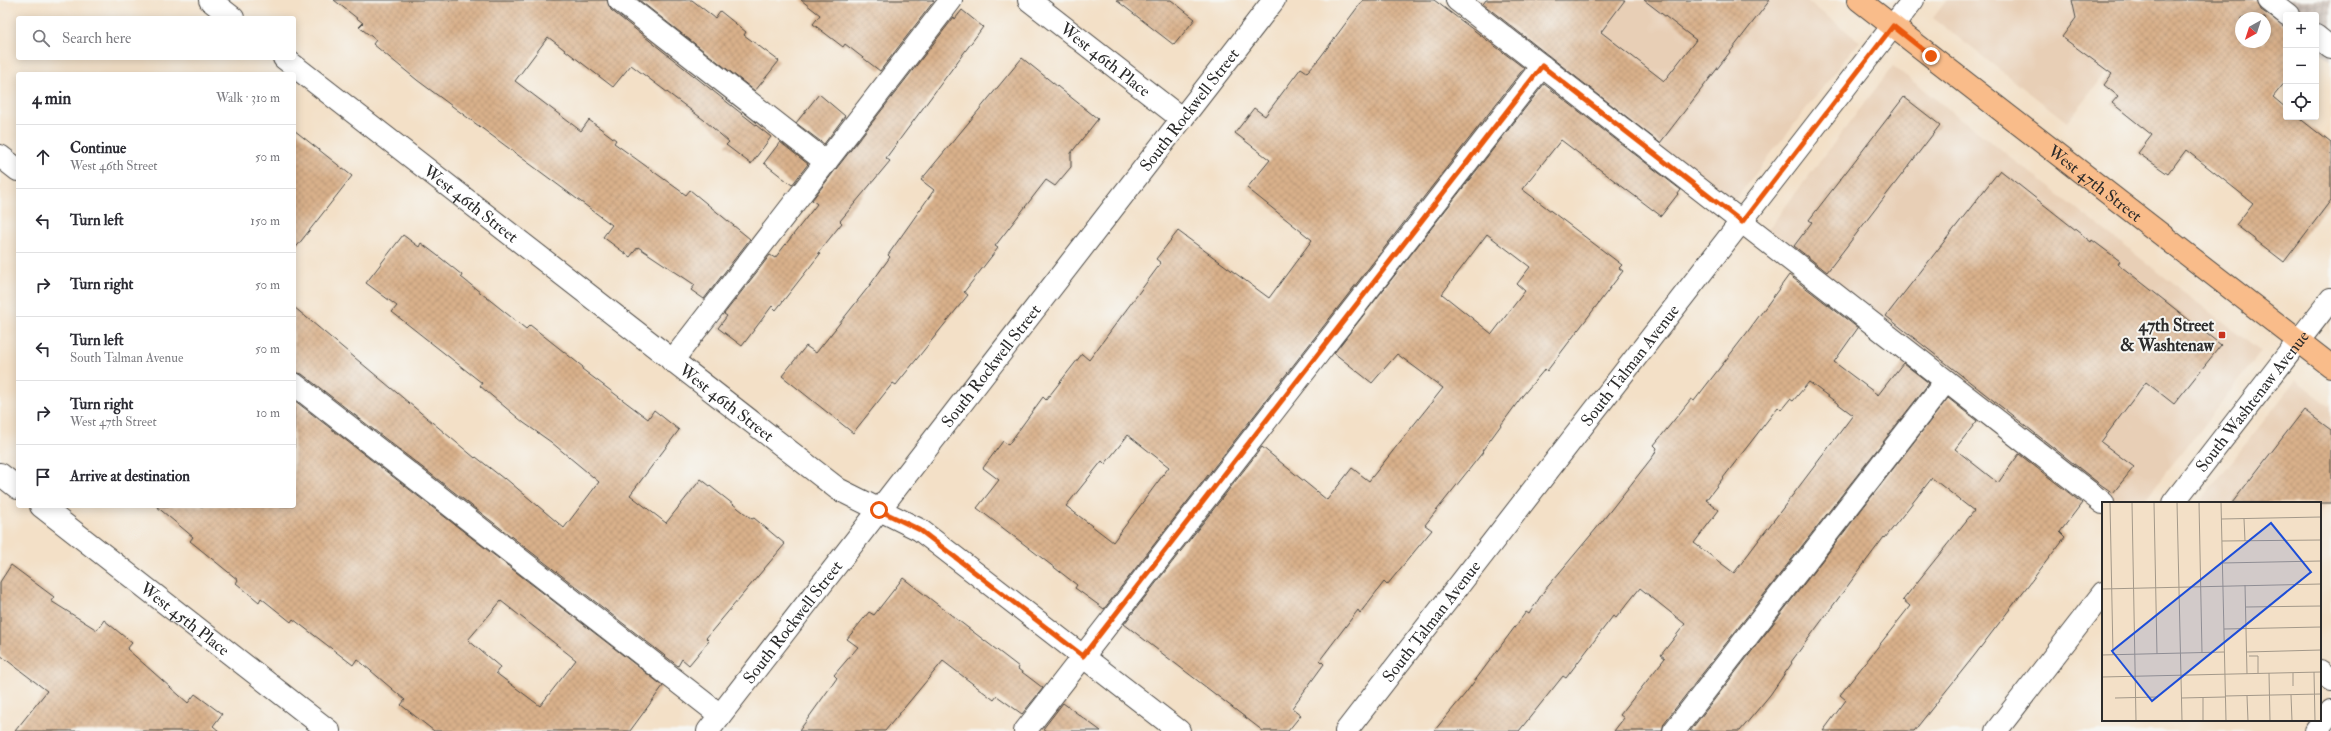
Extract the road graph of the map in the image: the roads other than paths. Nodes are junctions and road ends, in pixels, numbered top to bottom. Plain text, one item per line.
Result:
1 (210, 0) edge
2 (619, 0) edge
3 (951, 0) edge
4 (1029, 0) edge
5 (1274, 0) edge
6 (1457, 0) edge
7 (1859, 0) edge
8 (1913, 0) edge
9 (2269, 0) edge
10 (2284, 12) edge
11 (230, 16) edge
12 (1893, 26) junction
13 (2319, 38) edge
14 (2331, 48) edge
15 (287, 60) edge
16 (1542, 66) junction
17 (1182, 119) junction
18 (0, 156) edge
19 (826, 162) junction
20 (16, 168) edge
21 (1742, 222) junction
22 (2331, 299) edge
23 (2298, 341) junction
24 (672, 361) junction
25 (2331, 366) edge
26 (1946, 381) junction
27 (296, 386) edge
28 (0, 474) edge
29 (16, 486) edge
30 (2103, 502) edge
31 (2174, 502) edge
32 (44, 508) edge
33 (879, 510) junction
34 (2102, 594) edge
35 (1083, 656) junction
36 (2321, 672) edge
37 (2331, 680) edge
38 (2331, 711) edge
39 (714, 723) edge
40 (329, 731) edge
41 (1025, 731) edge
42 (1179, 731) edge
43 (1346, 731) edge
44 (1674, 731) edge
45 (1996, 731) edge
46 (2316, 731) edge

1 - 11 street
2 - 19 street
3 - 19 street
4 - 17 street, West 46th Place
5 - 17 street, South Rockwell Street
6 - 16 street
7 - 12 main road, West 47th Street
8 - 12 street, South Talman Avenue
9 - 10 street
12 - 21 street, South Talman Avenue
12 - 23 main road, West 47th Street
13 - 14 street
15 - 24 street, West 46th Street
16 - 21 street
16 - 35 street
17 - 33 street, South Rockwell Street
18 - 20 street
19 - 24 street
21 - 26 street
21 - 43 street, South Talman Avenue
22 - 23 street, South Washtenaw Avenue
23 - 25 main road, West 47th Street
23 - 31 street, South Washtenaw Avenue
24 - 33 street, West 46th Street
26 - 30 street
26 - 44 street
27 - 39 street
28 - 29 street
32 - 40 street, West 45th Place
33 - 35 street, West 46th Street
33 - 39 street, South Rockwell Street
34 - 45 street
35 - 41 street
35 - 42 street, West 46th Street
36 - 37 street
38 - 46 street

